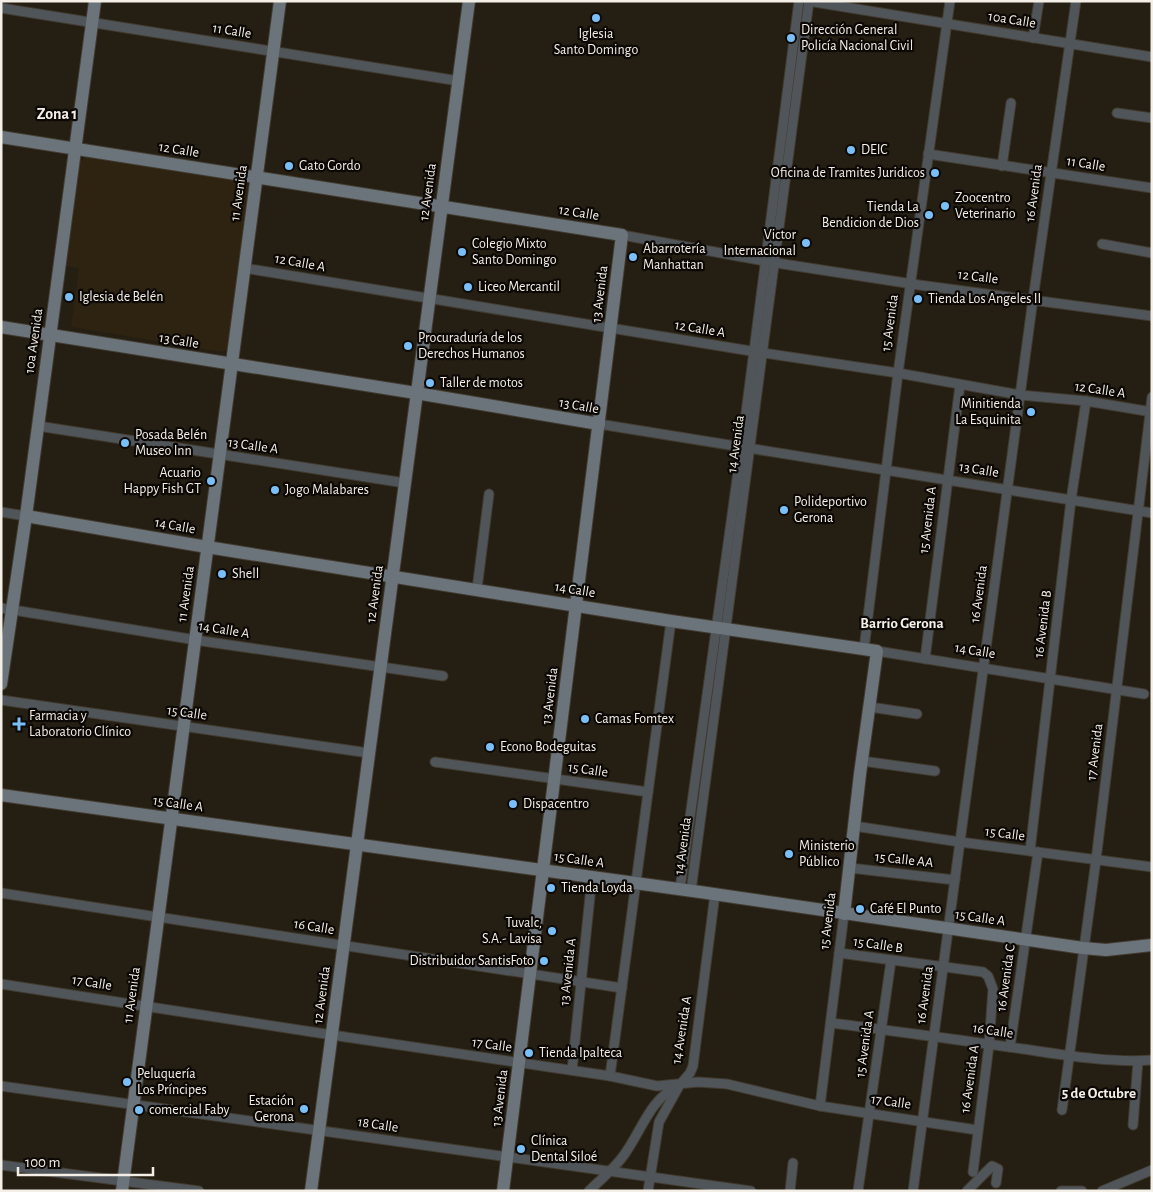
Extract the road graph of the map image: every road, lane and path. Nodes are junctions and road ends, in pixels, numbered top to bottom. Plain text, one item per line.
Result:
1 (95, 1) edge
2 (280, 1) edge
3 (469, 1) edge
4 (799, 1) edge
5 (808, 1) edge
6 (950, 1) edge
7 (1039, 1) edge
8 (1076, 1) edge
9 (842, 4) edge
10 (1, 8) edge
11 (92, 22) junction
12 (947, 24) junction
13 (1033, 38) junction
14 (1070, 44) junction
15 (273, 51) junction
16 (1152, 57) edge
17 (458, 81) junction
18 (1011, 103) dead end
19 (1118, 113) dead end
20 (1152, 118) edge
21 (1, 137) edge
22 (74, 149) junction
23 (928, 154) junction
24 (1002, 166) junction
25 (1050, 173) junction
26 (256, 178) junction
27 (1152, 188) edge
28 (441, 207) junction
29 (622, 235) junction
30 (1102, 244) dead end
31 (1152, 253) edge
32 (770, 262) junction
33 (244, 268) junction
34 (910, 284) junction
35 (429, 299) junction
36 (1033, 299) junction
37 (1152, 316) edge
38 (1, 327) edge
39 (611, 329) junction
40 (50, 335) junction
41 (758, 352) junction
42 (232, 365) junction
43 (898, 373) junction
44 (960, 385) junction
45 (416, 393) junction
46 (1020, 395) junction
47 (1152, 397) edge
48 (1086, 401) junction
49 (1151, 412) edge
50 (599, 424) junction
51 (38, 426) junction
52 (746, 448) junction
53 (219, 455) junction
54 (886, 470) junction
55 (947, 480) junction
56 (405, 483) junction
57 (1007, 490) junction
58 (489, 494) dead end
59 (1071, 500) junction
60 (1137, 511) junction
61 (1, 512) edge
62 (1152, 513) edge
63 (26, 516) junction
64 (207, 547) junction
65 (392, 576) junction
66 (477, 589) junction
67 (576, 605) junction
68 (6, 609) edge
69 (671, 621) junction
70 (721, 627) junction
71 (195, 640) junction
72 (864, 649) junction
73 (877, 651) junction
74 (925, 658) junction
75 (380, 668) junction
76 (983, 668) junction
77 (443, 676) dead end
78 (1051, 678) junction
79 (1, 684) edge
80 (1116, 689) junction
81 (1144, 694) dead end
82 (1, 700) edge
83 (870, 707) junction
84 (917, 714) dead end
85 (183, 726) junction
86 (369, 753) junction
87 (862, 761) junction
88 (435, 762) dead end
89 (936, 771) dead end
90 (554, 779) junction
91 (648, 792) junction
92 (1, 795) edge
93 (171, 818) junction
94 (854, 826) junction
95 (960, 842) junction
96 (357, 844) junction
97 (1034, 852) junction
98 (1096, 860) junction
99 (850, 868) junction
100 (1152, 868) edge
101 (543, 870) junction
102 (592, 877) junction
103 (955, 880) junction
104 (636, 883) junction
105 (685, 890) junction
106 (1, 893) edge
107 (715, 894) junction
108 (844, 914) junction
109 (158, 917) junction
110 (948, 929) junction
111 (1025, 940) junction
112 (1152, 945) edge
113 (344, 946) junction
114 (1083, 948) junction
115 (839, 954) junction
116 (891, 961) junction
117 (943, 967) junction
118 (530, 974) junction
119 (581, 982) junction
120 (1, 984) edge
121 (622, 988) junction
122 (993, 989) joint
123 (146, 1006) junction
124 (831, 1023) junction
125 (881, 1029) junction
126 (332, 1035) junction
127 (934, 1035) junction
128 (989, 1045) junction
129 (1010, 1047) junction
130 (1068, 1055) junction
131 (1152, 1060) edge
132 (1138, 1061) junction
133 (519, 1063) junction
134 (572, 1070) junction
135 (610, 1076) junction
136 (680, 1084) junction
137 (1, 1086) edge
138 (133, 1104) junction
139 (820, 1106) junction
140 (1062, 1110) dead end
141 (869, 1113) junction
142 (922, 1121) junction
143 (1133, 1125) dead end
144 (977, 1130) junction
145 (320, 1131) junction
146 (507, 1157) junction
147 (793, 1163) dead end
148 (1, 1165) edge
149 (1152, 1170) edge
150 (610, 1171) junction
151 (973, 1172) dead end
152 (650, 1177) junction
153 (996, 1183) dead end
154 (122, 1186) edge
155 (199, 1191) edge
156 (311, 1191) edge
157 (503, 1191) edge
158 (589, 1191) edge
159 (648, 1191) edge
160 (751, 1191) edge
161 (790, 1191) edge
162 (858, 1191) edge
163 (913, 1191) edge
164 (967, 1191) edge
165 (1061, 1191) edge
166 (1082, 1191) edge
167 (1102, 1191) edge

1 - 11 street, 10a Avenida
2 - 15 street, 11 Avenida
3 - 17 street, 12 Avenida
4 - 32 street, 14 Avenida
5 - 9 street, 10a Calle
5 - 32 street, 14 Avenida
6 - 12 street, 15 Avenida
7 - 13 street
8 - 14 street, 16 Avenida
9 - 12 street, 10a Calle
10 - 11 street, 11 Calle
11 - 15 street, 11 Calle
11 - 22 street, 10a Avenida
12 - 13 street, 10a Calle
12 - 23 street, 15 Avenida
13 - 14 street, 10a Calle
14 - 16 street, 10a Calle
14 - 25 street, 16 Avenida
15 - 17 street, 11 Calle
15 - 26 street, 11 Avenida
17 - 28 street, 12 Avenida
18 - 24 street
19 - 20 street
21 - 22 street, 12 Calle
22 - 26 street, 12 Calle
22 - 40 street, 10a Avenida
23 - 24 street, 11 Calle
23 - 34 street, 15 Avenida
24 - 25 street, 11 Calle
25 - 27 street, 11 Calle
25 - 36 street, 16 Avenida
26 - 28 street, 12 Calle
26 - 33 street, 11 Avenida
28 - 29 street, 12 Calle
28 - 35 street, 12 Avenida
29 - 32 street, 12 Calle
29 - 39 street, 13 Avenida
30 - 31 street
32 - 34 street, 12 Calle
32 - 41 street, 14 Avenida
33 - 35 street, 12 Calle A
33 - 42 street, 11 Avenida
34 - 36 street, 12 Calle
34 - 43 street, 15 Avenida
35 - 39 street, 12 Calle A
35 - 45 street, 12 Avenida
36 - 37 street, 12 Calle
36 - 46 street, 16 Avenida
38 - 40 street, 13 Calle
39 - 41 street, 12 Calle A
39 - 50 street, 13 Avenida
40 - 42 street, 13 Calle
40 - 51 street, 10a Avenida
41 - 43 street, 12 Calle A
41 - 52 street, 14 Avenida
42 - 45 street, 13 Calle
42 - 53 street, 11 Avenida
43 - 44 street, 12 Calle A
43 - 54 street, 15 Avenida
44 - 46 street, 12 Calle A
44 - 55 street, 15 Avenida A
45 - 50 street, 13 Calle
45 - 56 street, 12 Avenida
46 - 48 street, 12 Calle A
46 - 57 street, 16 Avenida
47 - 49 street, 17 Avenida
48 - 49 street, 12 Calle A
48 - 59 street, 16 Avenida B
49 - 60 street, 17 Avenida
50 - 52 street, 13 Calle
50 - 67 street, 13 Avenida
51 - 53 street, 13 Calle A
51 - 63 street, 10a Avenida
52 - 54 street, 13 Calle
52 - 70 street, 14 Avenida
53 - 56 street, 13 Calle A
53 - 64 street, 11 Avenida
54 - 55 street, 13 Calle
54 - 72 street, 15 Avenida
55 - 57 street, 13 Calle
55 - 74 street, 15 Avenida A
56 - 65 street, 12 Avenida
57 - 59 street, 13 Calle
57 - 76 street, 16 Avenida
58 - 66 street
59 - 60 street, 13 Calle
59 - 78 street, 16 Avenida B
60 - 62 street, 13 Calle
60 - 80 street, 17 Avenida
61 - 63 street, 14 Calle
63 - 64 street, 14 Calle
63 - 68 street, 10a Avenida
64 - 65 street, 14 Calle
64 - 71 street, 11 Avenida
65 - 66 street, 14 Calle
65 - 75 street, 12 Avenida
66 - 67 street, 14 Calle
67 - 69 street, 14 Calle
67 - 90 street, 13 Avenida
68 - 71 street, 14 Calle A
68 - 79 street, 10a Avenida
69 - 70 street, 14 Calle
69 - 91 street
70 - 72 street, 14 Calle
70 - 105 street, 14 Avenida
71 - 75 street, 14 Calle A
71 - 85 street, 11 Avenida
72 - 73 street, 14 Calle
73 - 74 street, 14 Calle
73 - 83 street, 15 Avenida
74 - 76 street, 14 Calle
75 - 77 street, 14 Calle A
75 - 86 street, 12 Avenida
76 - 78 street, 14 Calle
76 - 95 street, 16 Avenida
78 - 80 street, 14 Calle
78 - 97 street, 16 Avenida B
80 - 81 street, 14 Calle
80 - 98 street, 17 Avenida
82 - 85 street, 15 Calle
83 - 84 street
83 - 87 street, 15 Avenida
85 - 86 street, 15 Calle
85 - 93 street, 11 Avenida
86 - 96 street, 12 Avenida
87 - 89 street
87 - 94 street, 15 Avenida
88 - 90 street, 15 Calle
90 - 91 street, 15 Calle
90 - 101 street, 13 Avenida
91 - 104 street
92 - 93 street, 15 Calle A
93 - 96 street, 15 Calle A
93 - 109 street, 11 Avenida
94 - 95 street, 15 Calle
94 - 99 street, 15 Avenida
95 - 97 street, 15 Calle
95 - 103 street, 16 Avenida
96 - 101 street, 15 Calle A
96 - 113 street, 12 Avenida
97 - 98 street, 15 Calle
97 - 111 street, 16 Avenida C
98 - 100 street, 15 Calle
98 - 114 street, 17 Avenida
99 - 103 street, 15 Calle AA
99 - 108 street, 15 Avenida
101 - 102 street, 15 Calle A
101 - 118 street, 13 Avenida
102 - 104 street, 15 Calle A
102 - 119 street, 13 Avenida A
103 - 110 street, 16 Avenida
104 - 105 street, 15 Calle A
104 - 121 street
105 - 107 street, 15 Calle A
106 - 109 street, 16 Calle
107 - 108 street, 15 Calle A
107 - 136 street, 14 Avenida A
108 - 110 street, 15 Calle A
108 - 115 street, 15 Avenida
109 - 113 street, 16 Calle
109 - 123 street, 11 Avenida
110 - 111 street, 15 Calle A
110 - 117 street, 16 Avenida
111 - 114 street, 15 Calle A
111 - 129 street, 16 Avenida C
112 - 114 street, 15 Calle A
113 - 118 street, 16 Calle
113 - 126 street, 12 Avenida
114 - 130 street, 17 Avenida
115 - 116 street, 15 Calle B
115 - 124 street, 15 Avenida
116 - 117 street, 15 Calle B
116 - 125 street, 15 Avenida A
117 - 122 street, 15 Calle B
117 - 127 street, 16 Avenida
118 - 119 street, 16 Calle
118 - 133 street, 13 Avenida
119 - 121 street, 16 Calle
119 - 134 street, 13 Avenida A
120 - 123 street, 17 Calle
121 - 135 street
122 - 128 street, 16 Avenida A
123 - 126 street, 17 Calle
123 - 138 street, 11 Avenida
124 - 125 street, 16 Calle
124 - 139 street, 15 Avenida
125 - 127 street, 16 Calle
125 - 141 street, 15 Avenida A
126 - 133 street, 17 Calle
126 - 145 street, 12 Avenida
127 - 128 street, 16 Calle
127 - 142 street, 16 Avenida
128 - 129 street, 16 Calle
128 - 144 street, 16 Avenida A
129 - 130 street, 16 Calle
130 - 132 street, 16 Calle
130 - 140 street, 17 Avenida
131 - 132 street, 16 Calle
132 - 143 street
133 - 134 street, 17 Calle
133 - 146 street, 13 Avenida
134 - 135 street, 17 Calle
135 - 136 street, 17 Calle
136 - 139 street, 17 Calle
136 - 150 street
136 - 152 street, 14 Avenida A
137 - 138 street, 18 Calle
138 - 145 street, 18 Calle
138 - 154 street, 11 Avenida
139 - 141 street, 17 Calle
141 - 142 street, 17 Calle
141 - 162 street, 15 Avenida A
142 - 144 street, 17 Calle
142 - 163 street, 16 Avenida
144 - 151 street, 16 Avenida A
145 - 146 street, 18 Calle
145 - 156 street, 12 Avenida
146 - 150 street, 18 Calle
146 - 157 street, 13 Avenida
147 - 161 street
148 - 154 street
149 - 167 street
150 - 152 street, 18 Calle
150 - 158 street
152 - 159 street, 14 Avenida A
152 - 160 street, 18 Calle
153 - 164 street
154 - 155 street
165 - 166 street

